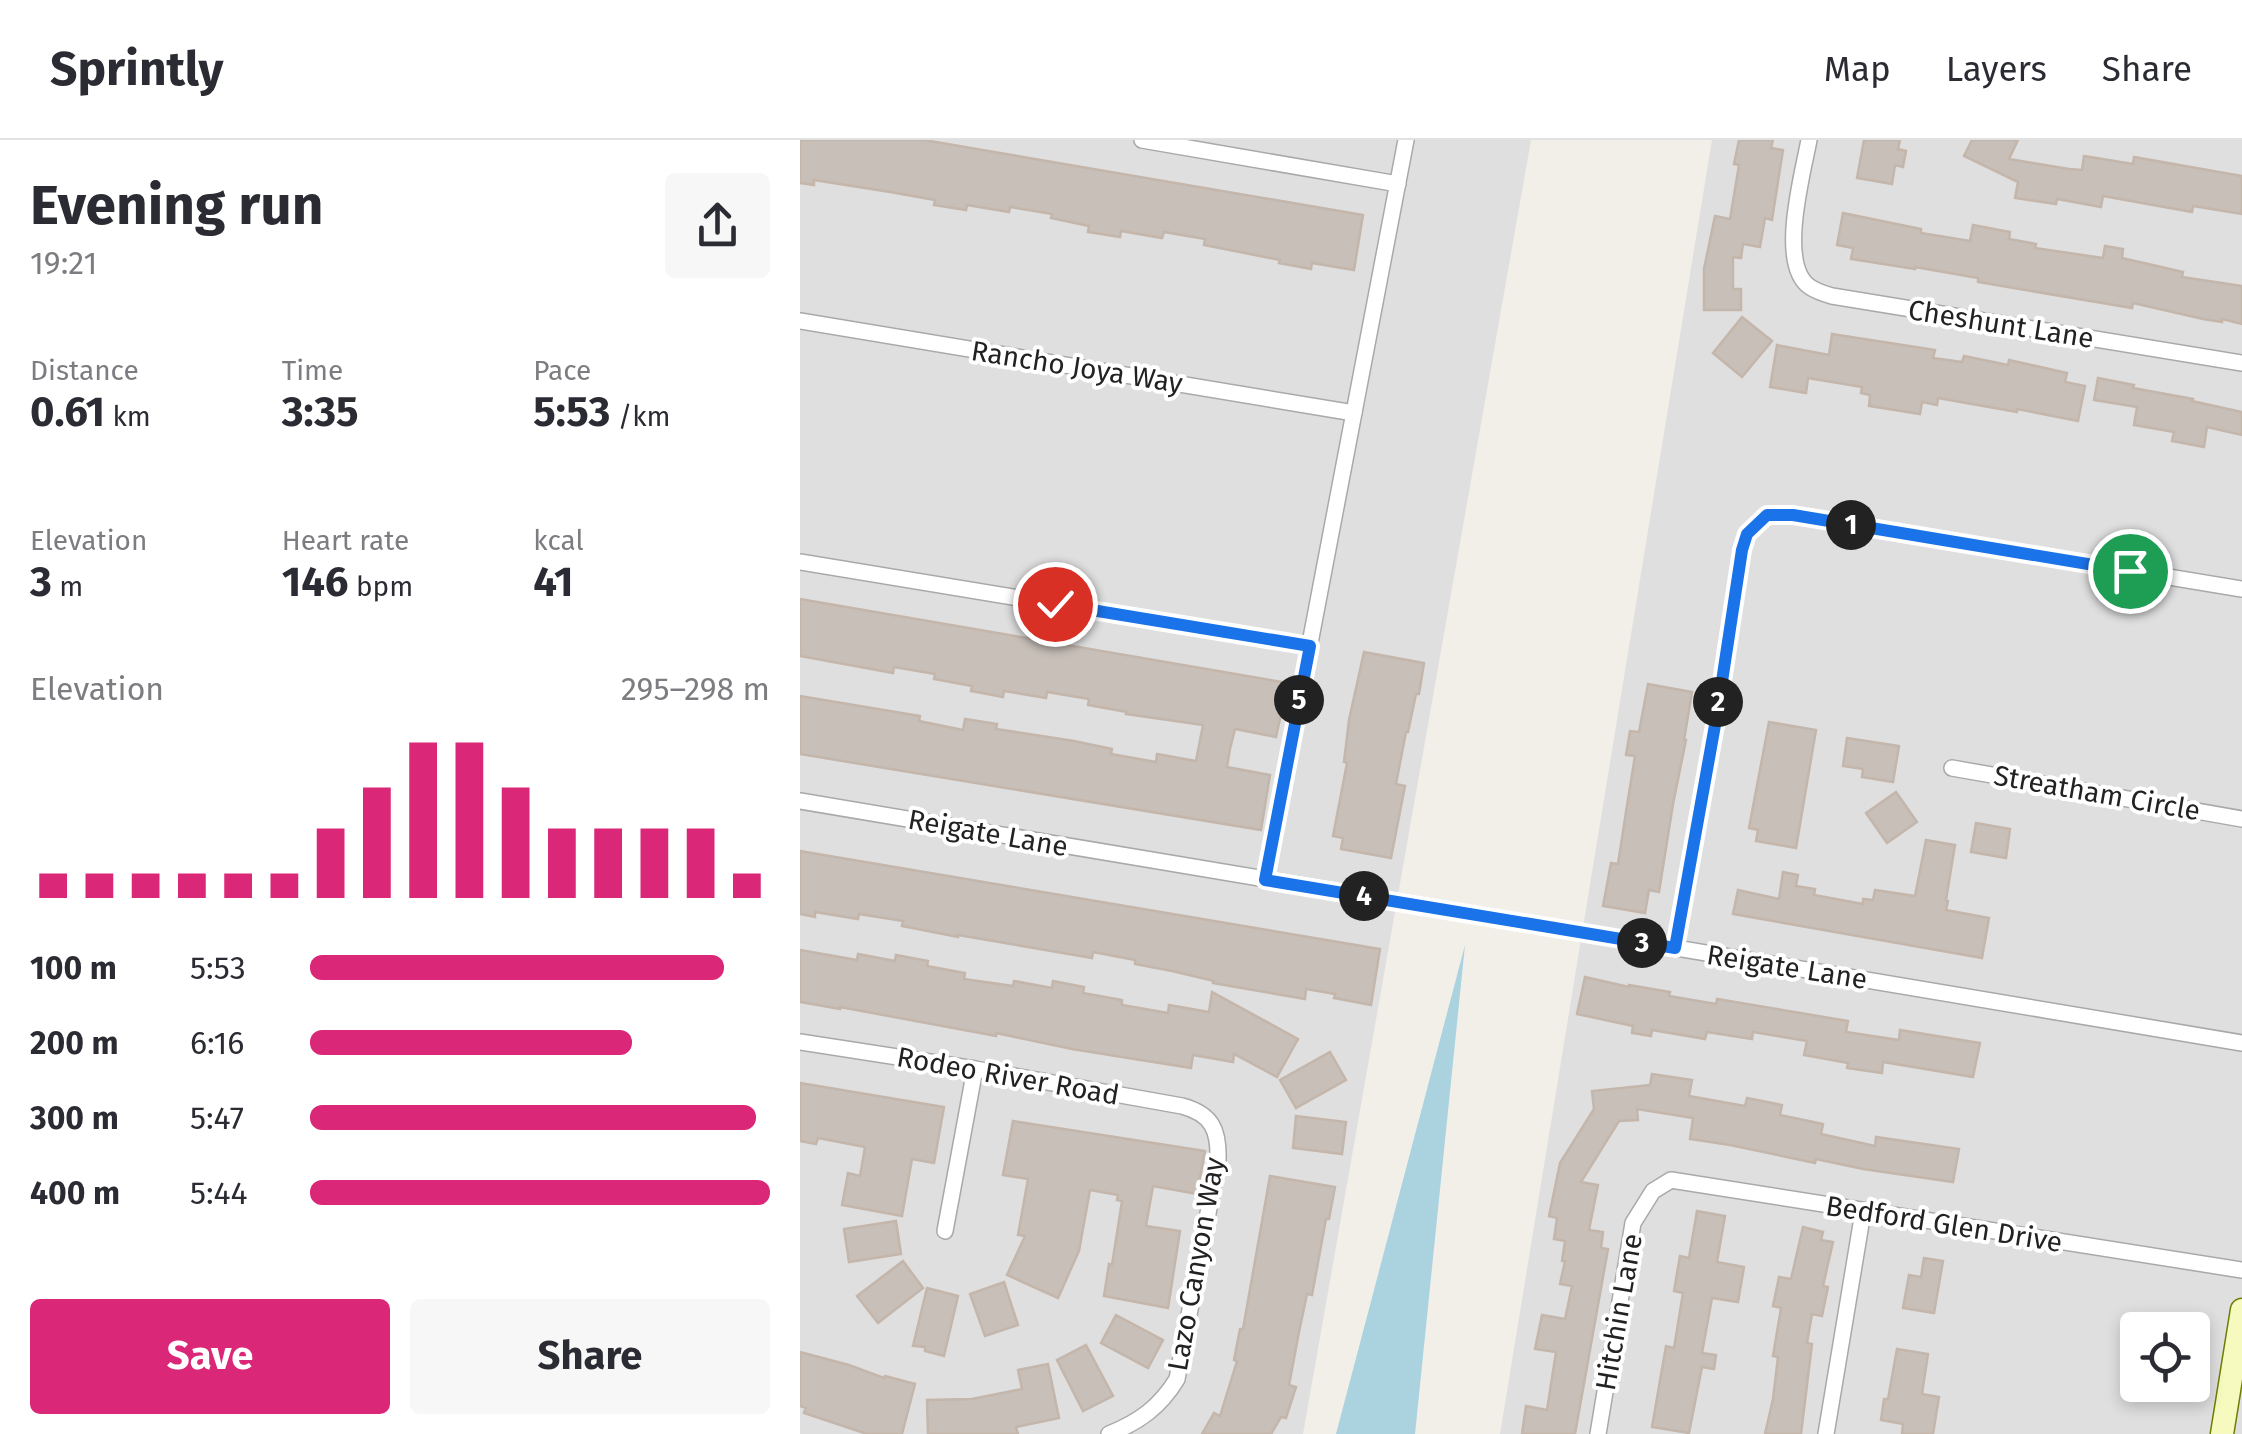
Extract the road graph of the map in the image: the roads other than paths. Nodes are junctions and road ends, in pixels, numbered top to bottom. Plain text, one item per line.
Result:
1 (1142, 140) edge
2 (1406, 140) edge
3 (1809, 140) edge
4 (1398, 184) junction
5 (800, 320) edge
6 (2242, 363) edge
7 (1354, 413) junction
8 (800, 562) edge
9 (2242, 590) edge
10 (1310, 646) junction
11 (1952, 768) dead end
12 (800, 802) edge
13 (2242, 819) edge
14 (1265, 880) junction
15 (1675, 948) junction
16 (800, 1042) edge
17 (2242, 1044) edge
18 (975, 1069) junction
19 (1211, 1123) joint
20 (1650, 1195) joint
21 (1862, 1212) junction
22 (945, 1231) dead end
23 (2242, 1270) edge
24 (2242, 1310) edge
25 (1109, 1434) edge
26 (1598, 1434) edge
27 (1826, 1434) edge
28 (2222, 1434) edge

1 - 4 street
2 - 4 street
3 - 6 street, Cheshunt Lane
4 - 7 street
5 - 7 street, Rancho Joya Way
7 - 10 street
8 - 10 street
9 - 15 street
10 - 14 street
11 - 13 street, Streatham Circle
12 - 14 street, Reigate Lane
14 - 15 street, Reigate Lane
15 - 17 street, Reigate Lane
16 - 18 street, Rodeo River Road
18 - 19 street, Rodeo River Road
18 - 22 street
19 - 25 street, Lazo Canyon Way
20 - 21 street, Bedford Glen Drive
20 - 26 street, Hitchin Lane
21 - 23 street, Bedford Glen Drive
21 - 27 street
24 - 28 main road

